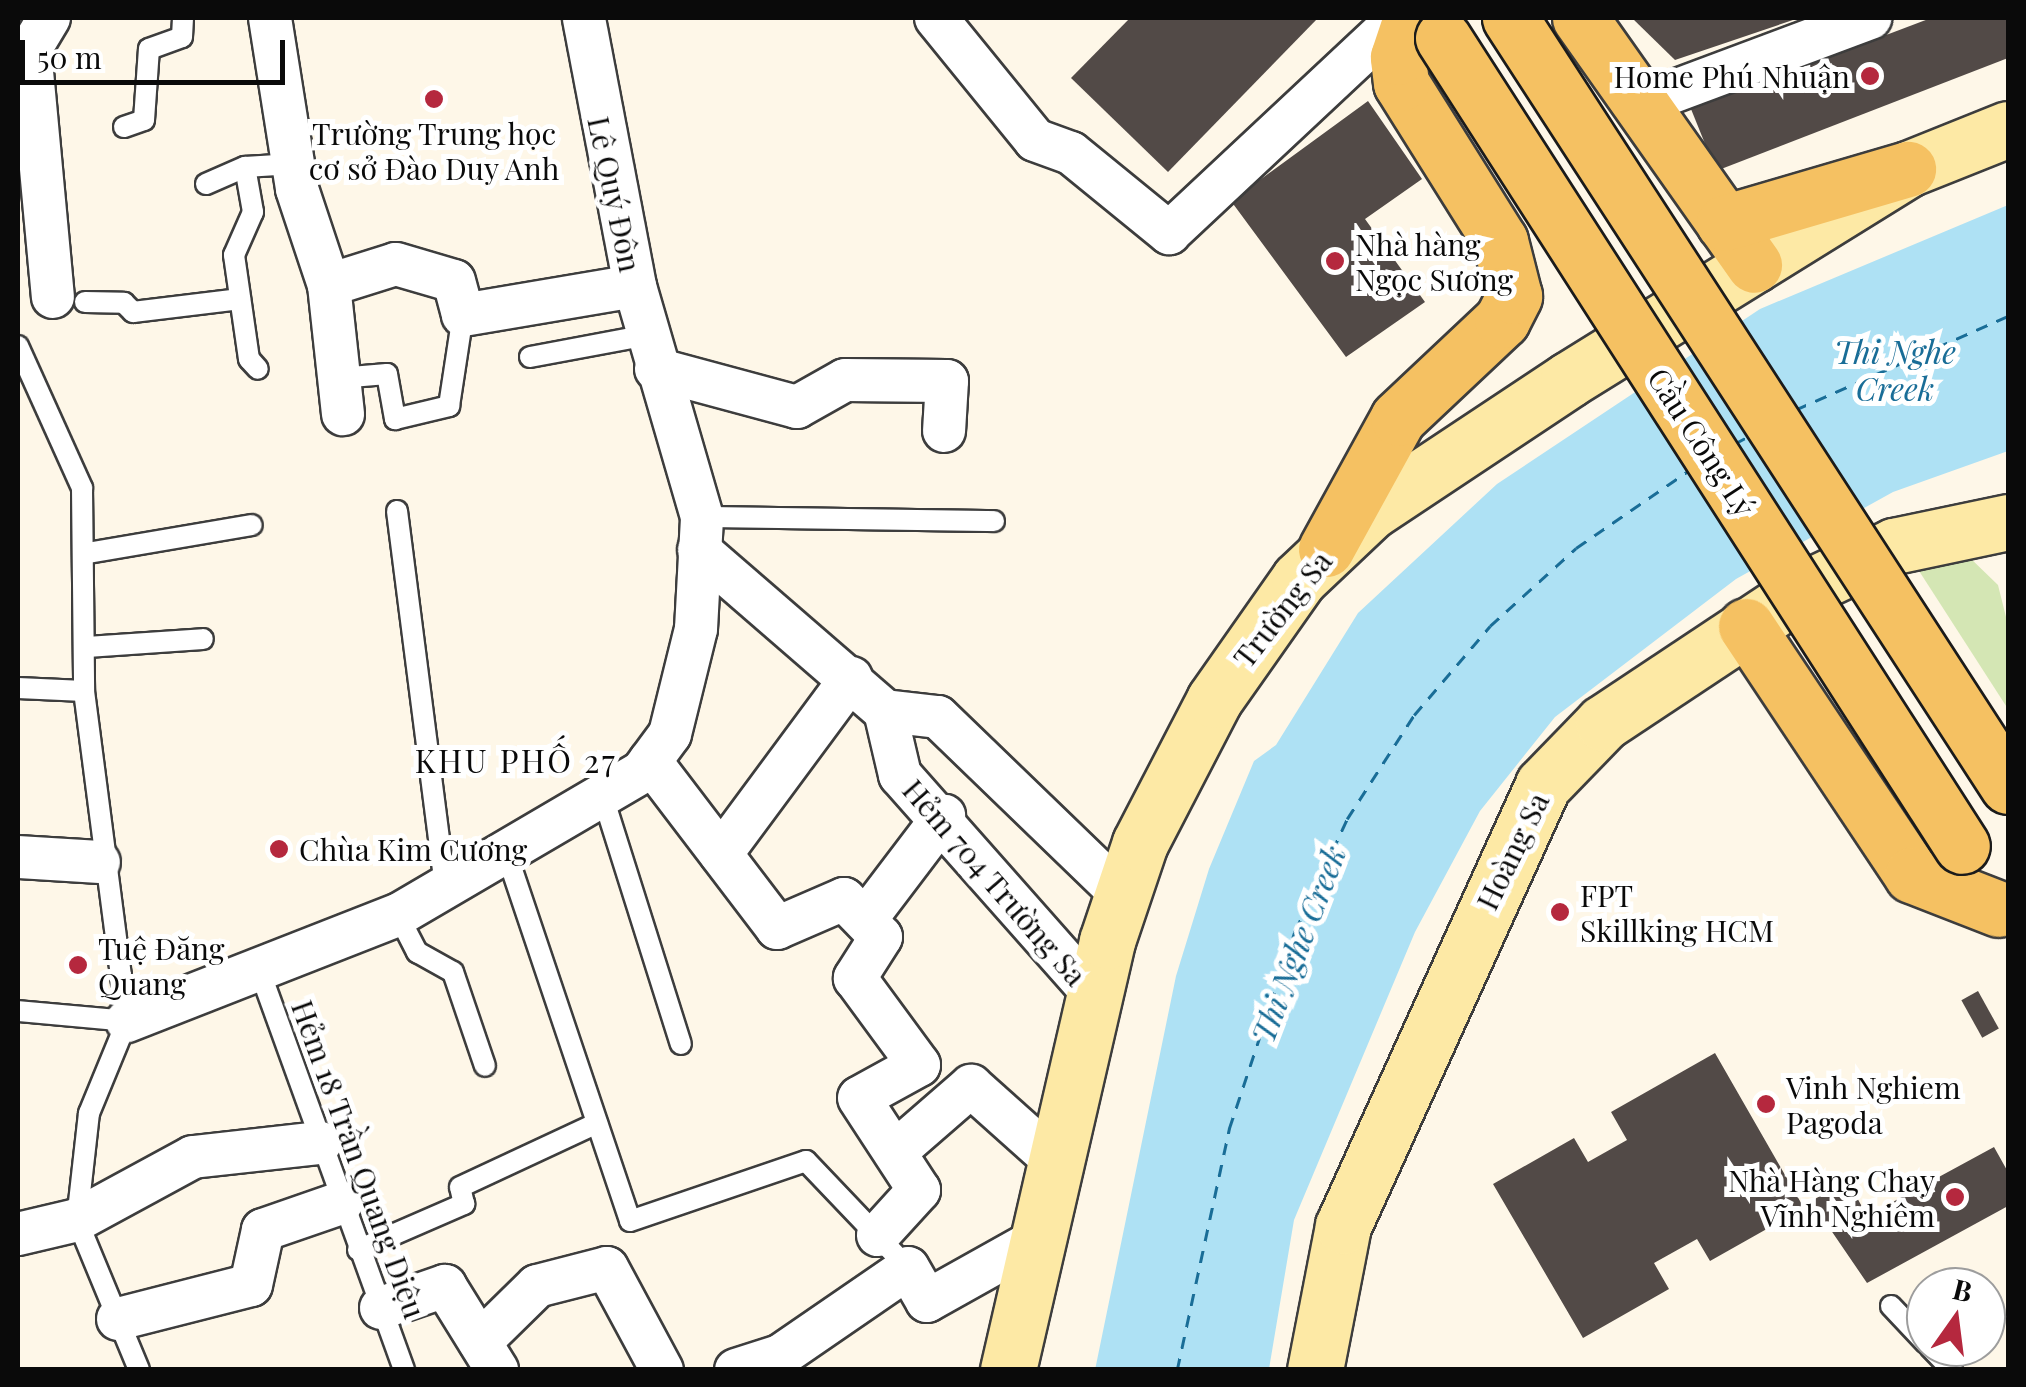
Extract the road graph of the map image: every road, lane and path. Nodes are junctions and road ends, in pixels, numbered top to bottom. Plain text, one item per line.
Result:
1 (49, 18) edge
2 (183, 18) edge
3 (270, 18) edge
4 (584, 18) edge
5 (936, 18) edge
6 (1510, 18) edge
7 (1580, 18) edge
8 (1870, 18) edge
9 (1420, 23) edge
10 (1640, 104) junction
11 (124, 127) dead end
12 (2008, 129) edge
13 (293, 164) junction
14 (245, 167) junction
15 (206, 184) dead end
16 (1739, 244) junction
17 (328, 285) junction
18 (635, 286) junction
19 (69, 300) joint
20 (240, 300) junction
21 (463, 315) junction
22 (18, 346) edge
23 (651, 352) junction
24 (530, 357) dead end
25 (258, 369) dead end
26 (341, 396) joint
27 (944, 431) dead end
28 (397, 511) dead end
29 (994, 521) dead end
30 (2008, 522) edge
31 (252, 525) dead end
32 (701, 534) junction
33 (1326, 549) junction
34 (88, 553) junction
35 (1746, 626) junction
36 (203, 638) dead end
37 (87, 647) junction
38 (851, 678) junction
39 (18, 688) edge
40 (84, 691) junction
41 (885, 711) junction
42 (650, 761) junction
43 (2008, 786) edge
44 (602, 794) junction
45 (944, 816) junction
46 (504, 847) junction
47 (720, 854) junction
48 (18, 857) edge
49 (100, 862) junction
50 (445, 888) junction
51 (1121, 894) junction
52 (398, 915) junction
53 (2004, 916) edge
54 (865, 920) junction
55 (259, 969) junction
56 (1094, 994) junction
57 (18, 1011) edge
58 (127, 1021) junction
59 (681, 1044) dead end
60 (485, 1066) dead end
61 (597, 1123) junction
62 (320, 1143) junction
63 (895, 1152) junction
64 (1056, 1162) junction
65 (341, 1203) junction
66 (78, 1220) junction
67 (18, 1234) edge
68 (878, 1235) junction
69 (1038, 1239) junction
70 (358, 1250) junction
71 (908, 1268) junction
72 (1890, 1306) dead end
73 (380, 1308) junction
74 (118, 1319) junction
75 (1906, 1322) edge
76 (488, 1356) edge
77 (139, 1370) edge
78 (404, 1370) edge
79 (662, 1370) edge
80 (736, 1370) edge
81 (1008, 1370) edge
82 (1315, 1370) edge

1 - 19 street
2 - 11 lane
3 - 13 street
4 - 18 street, Lê Quý Ðôn
5 - 9 street
6 - 43 main road, bridge
7 - 10 main road
8 - 10 street
9 - 33 main road
9 - 53 main road, Cầu Công Lý, bridge
10 - 16 main road
12 - 16 street, Trường Sa
13 - 14 lane
13 - 17 street
14 - 15 lane
14 - 20 lane
16 - 33 street, Trường Sa
17 - 21 street
17 - 26 street
18 - 21 street
18 - 23 street, Lê Quý Ðôn
19 - 20 lane
20 - 25 lane
21 - 26 lane
22 - 34 lane
23 - 24 lane
23 - 27 street
23 - 32 street, Lê Quý Ðôn
28 - 50 lane
29 - 32 lane
30 - 35 street, Hoàng Sa
31 - 34 lane
32 - 38 street
32 - 42 street
33 - 51 street, Trường Sa
34 - 37 lane
35 - 53 main road
35 - 82 street, Hoàng Sa
36 - 37 lane
37 - 40 lane
38 - 41 street
38 - 47 street
39 - 40 lane
40 - 49 lane
41 - 45 street, Hẻm 704 Trường Sa
41 - 51 street
42 - 44 street
42 - 47 street
44 - 46 street
44 - 59 lane
45 - 54 street
45 - 56 street, Hẻm 704 Trường Sa
46 - 50 street
46 - 61 lane
47 - 54 street
48 - 49 street
49 - 58 lane
50 - 52 street
51 - 56 street, Trường Sa
52 - 55 street
52 - 60 lane
54 - 63 street
55 - 58 street
55 - 62 lane, Hẻm 18 Trần Quang Diệu
56 - 64 street, Trường Sa
57 - 58 lane
58 - 66 lane
61 - 68 lane
61 - 70 lane
62 - 65 lane, Hẻm 18 Trần Quang Diệu
62 - 66 street
63 - 64 street
63 - 68 street
64 - 69 street, Trường Sa
65 - 70 lane, Hẻm 18 Trần Quang Diệu
65 - 74 street
66 - 67 street
66 - 74 lane
68 - 71 lane
69 - 71 street
69 - 81 street, Trường Sa
70 - 73 lane, Hẻm 18 Trần Quang Diệu
71 - 80 street
72 - 75 lane
73 - 76 street
73 - 78 lane, Hẻm 18 Trần Quang Diệu
74 - 77 lane
76 - 79 street

